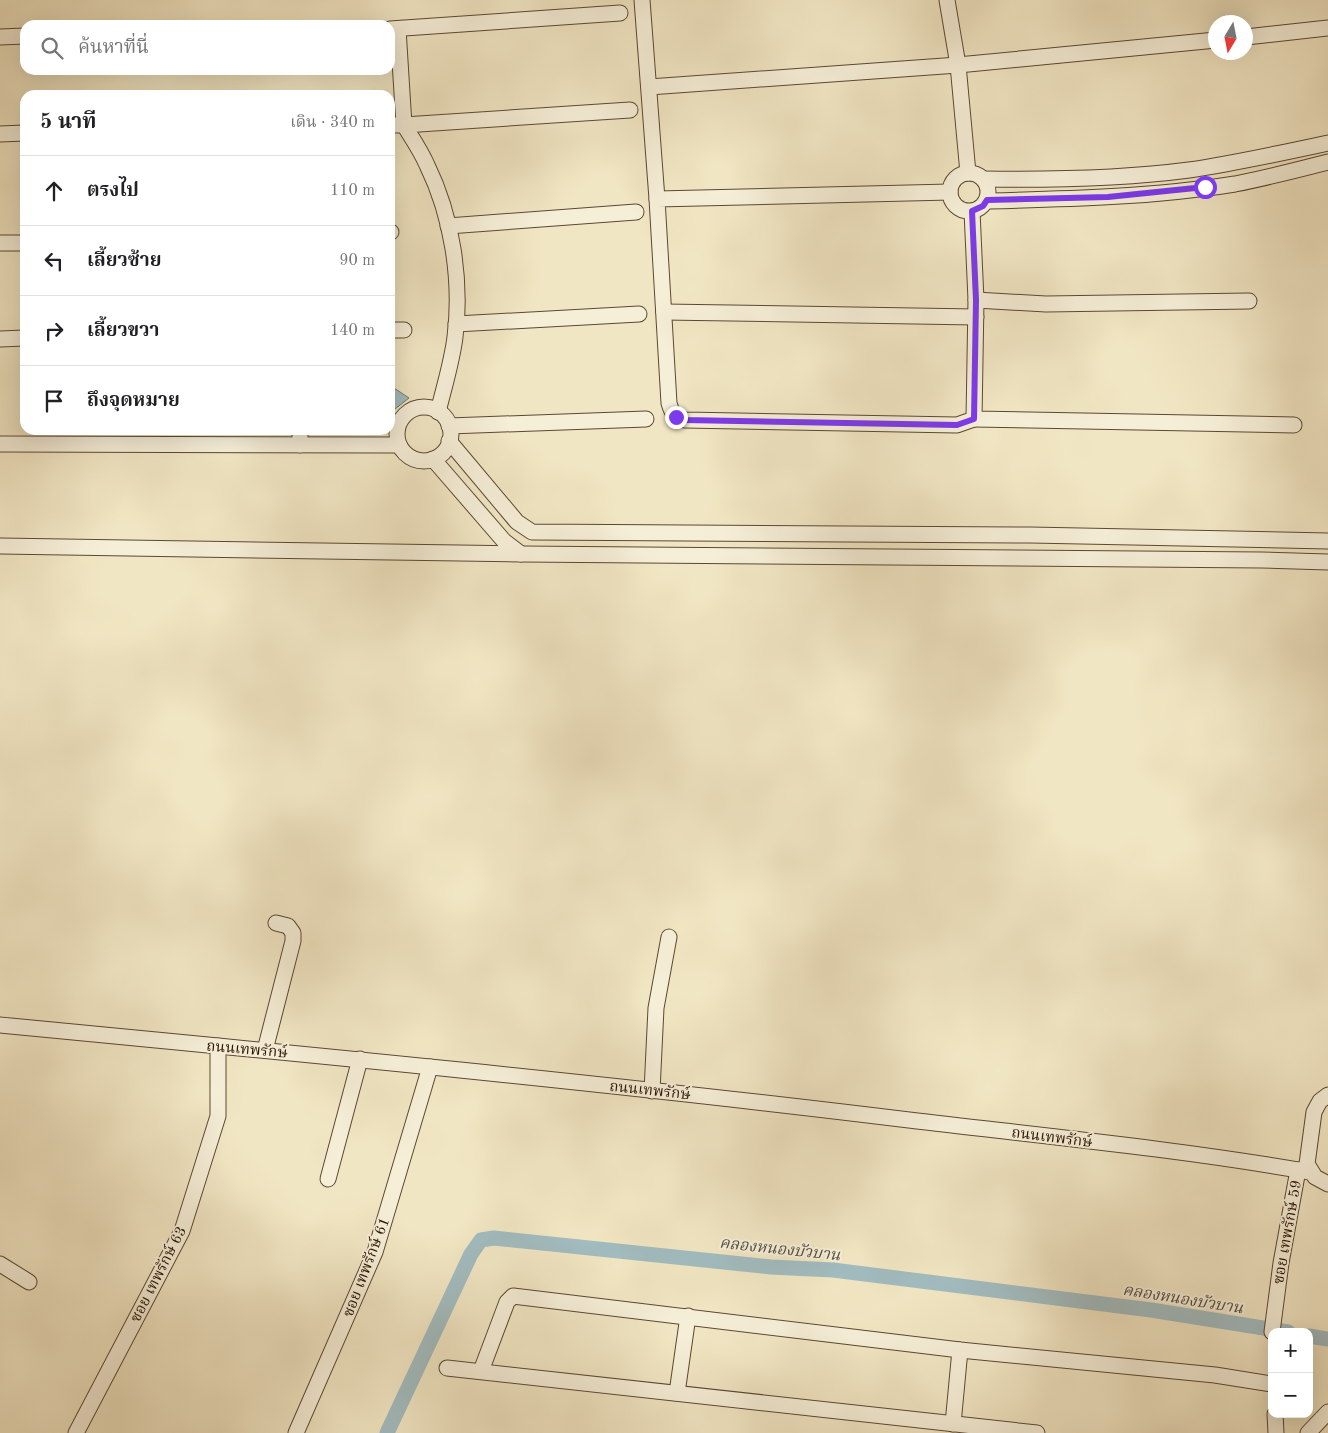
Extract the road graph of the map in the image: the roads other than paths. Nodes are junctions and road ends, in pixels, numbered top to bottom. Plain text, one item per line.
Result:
1 (642, 0) edge
2 (947, 0) edge
3 (620, 13) dead end
4 (1328, 28) edge
5 (395, 29) edge
6 (0, 36) edge
7 (20, 36) edge
8 (1253, 36) edge
9 (1208, 41) edge
10 (395, 61) edge
11 (958, 65) junction
12 (649, 87) junction
13 (630, 110) dead end
14 (397, 125) edge
15 (20, 133) edge
16 (0, 134) edge
17 (1328, 143) edge
18 (1328, 162) edge
19 (968, 174) junction
20 (983, 179) junction
21 (950, 192) junction
22 (657, 200) junction
23 (987, 200) junction
24 (972, 211) junction
25 (636, 212) dead end
26 (448, 226) junction
27 (0, 243) edge
28 (20, 243) edge
29 (976, 300) junction
30 (1249, 301) dead end
31 (664, 312) junction
32 (638, 314) dead end
33 (976, 317) junction
34 (456, 324) junction
35 (20, 338) edge
36 (0, 339) edge
37 (438, 412) junction
38 (646, 419) dead end
39 (974, 419) junction
40 (1294, 425) dead end
41 (449, 433) junction
42 (300, 438) edge
43 (0, 444) edge
44 (399, 446) junction
45 (433, 459) junction
46 (532, 532) junction
47 (1030, 535) junction
48 (1264, 538) junction
49 (1328, 541) edge
50 (0, 546) edge
51 (521, 554) junction
52 (1030, 558) junction
53 (1262, 560) junction
54 (1328, 562) edge
55 (276, 923) dead end
56 (669, 937) dead end
57 (0, 1025) edge
58 (218, 1046) junction
59 (265, 1050) junction
60 (360, 1059) junction
61 (430, 1067) junction
62 (1328, 1085) edge
63 (652, 1091) junction
64 (1323, 1099) edge
65 (1304, 1171) junction
66 (328, 1178) dead end
67 (1328, 1184) edge
68 (0, 1264) edge
69 (29, 1282) dead end
70 (688, 1316) junction
71 (1273, 1328) edge
72 (960, 1350) junction
73 (447, 1368) dead end
74 (481, 1371) junction
75 (1268, 1383) edge
76 (677, 1393) junction
77 (1328, 1412) edge
78 (1275, 1418) edge
79 (953, 1424) junction
80 (76, 1433) edge
81 (296, 1433) edge
82 (1037, 1433) edge
83 (1276, 1433) edge
84 (1308, 1433) edge

1 - 12 street
2 - 11 street
3 - 5 street
4 - 8 street
6 - 7 street
9 - 11 street
10 - 14 street
11 - 12 street
11 - 19 street
12 - 22 street
13 - 14 street
14 - 26 street
15 - 16 street
17 - 20 street
18 - 23 street
19 - 20 street
19 - 21 street
20 - 23 street
21 - 22 street
21 - 24 street
22 - 31 street
23 - 24 street
24 - 29 street
25 - 26 street
26 - 34 street
27 - 28 street
29 - 30 street
29 - 33 street
31 - 33 street
31 - 39 street
32 - 34 street
33 - 39 street
34 - 37 street
35 - 36 street
37 - 41 street
37 - 44 street
38 - 41 street
39 - 40 street
41 - 45 street
41 - 46 street
42 - 43 street
42 - 44 street
44 - 45 street
45 - 51 street
46 - 47 street
46 - 51 street
47 - 48 street
47 - 52 street
48 - 49 street
48 - 53 street
50 - 51 street
51 - 52 street
52 - 53 street
53 - 54 street
55 - 59 street
56 - 63 street
57 - 58 street, ถนนเทพรักษ์
58 - 59 street, ถนนเทพรักษ์
58 - 80 street, ซอย เทพรักษ์ 63
59 - 60 street, ถนนเทพรักษ์
60 - 61 street, ถนนเทพรักษ์
60 - 66 street
61 - 63 street, ถนนเทพรักษ์
61 - 81 street, ซอย เทพรักษ์ 61
62 - 64 street
63 - 65 street, ถนนเทพรักษ์
64 - 65 street
65 - 67 street, ถนนเทพรักษ์
65 - 71 street, ซอย เทพรักษ์ 59
68 - 69 street
70 - 72 street
70 - 74 street
70 - 76 street
72 - 75 street
72 - 79 street
73 - 74 street
74 - 76 street
76 - 79 street
77 - 84 street
78 - 83 street
79 - 82 street

